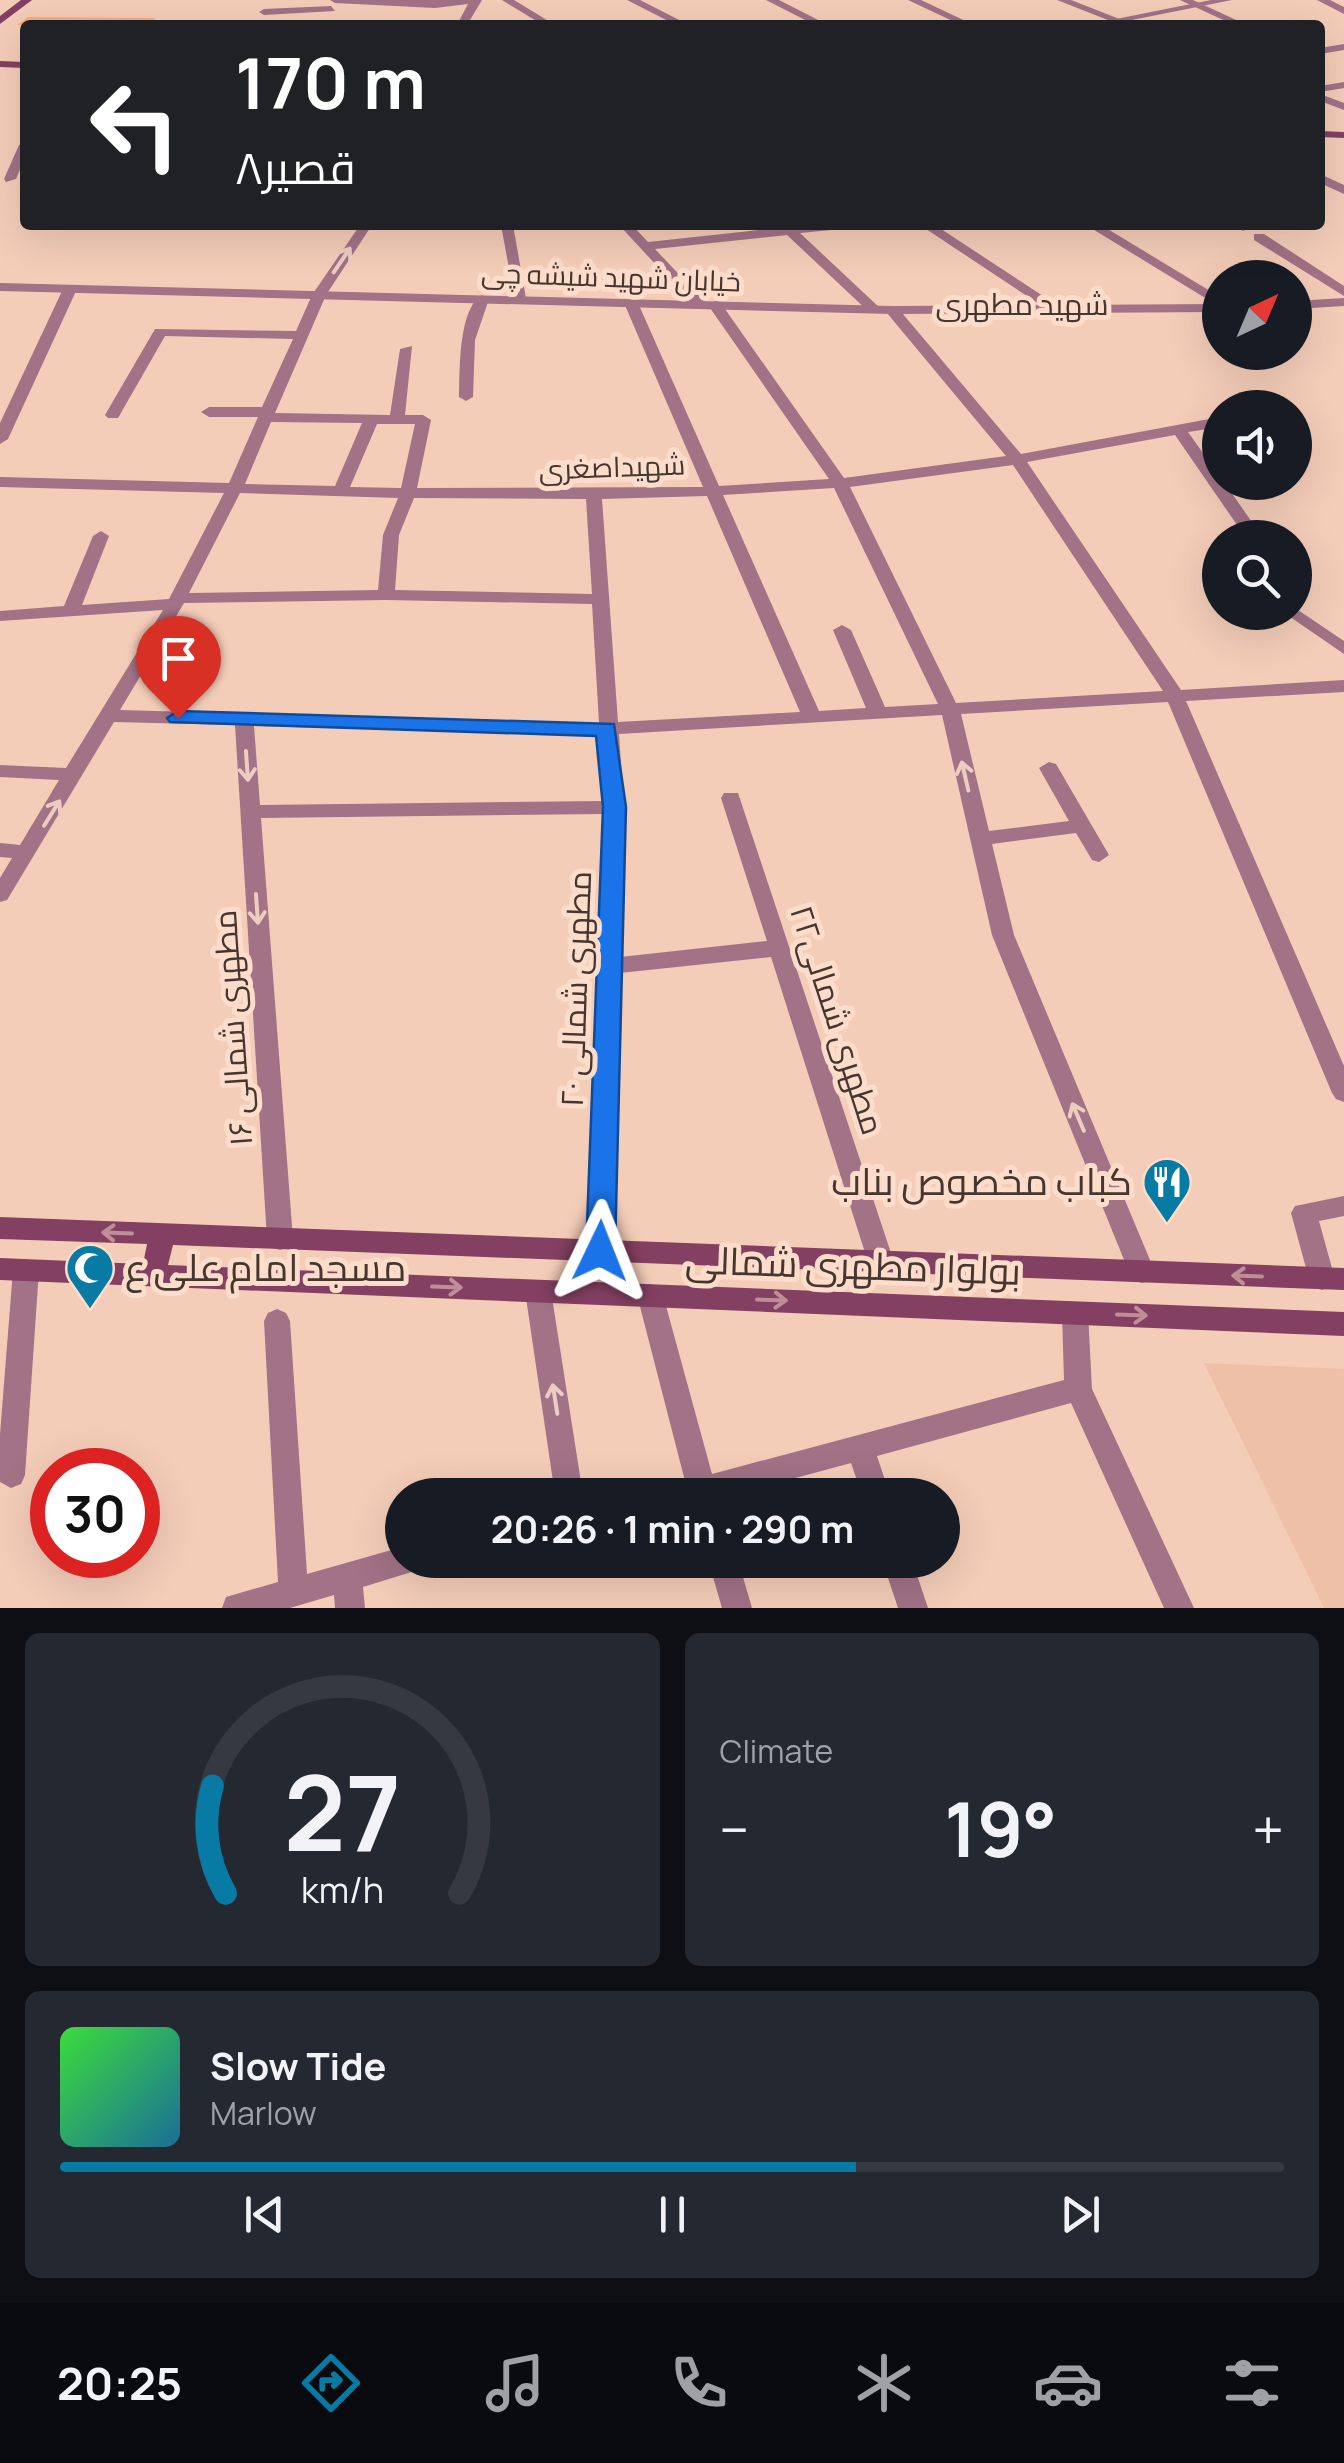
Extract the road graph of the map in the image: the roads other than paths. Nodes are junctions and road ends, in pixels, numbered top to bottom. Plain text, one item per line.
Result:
1 (6, 0) edge
2 (27, 0) edge
3 (507, 0) edge
4 (632, 0) edge
5 (772, 0) edge
6 (913, 0) edge
7 (1062, 0) edge
8 (1184, 0) edge
9 (1228, 0) edge
10 (1322, 0) edge
11 (451, 2) edge
12 (332, 3) edge
13 (474, 3) edge
14 (0, 4) edge
15 (1197, 6) junction
16 (1344, 11) edge
17 (264, 12) dead end
18 (365, 15) dead end
19 (541, 20) edge
20 (674, 20) edge
21 (813, 20) edge
22 (957, 20) edge
23 (1117, 20) joint
24 (1230, 20) edge
25 (0, 22) edge
26 (20, 154) edge
27 (5, 179) edge
28 (363, 230) edge
29 (508, 230) edge
30 (630, 230) edge
31 (806, 230) edge
32 (934, 230) edge
33 (1100, 230) edge
34 (791, 232) junction
35 (1259, 237) dead end
36 (647, 246) junction
37 (0, 287) edge
38 (70, 288) junction
39 (1344, 292) edge
40 (319, 295) junction
41 (1202, 295) edge
42 (482, 299) junction
43 (522, 300) junction
44 (630, 303) junction
45 (1344, 304) edge
46 (708, 305) junction
47 (1312, 305) edge
48 (1202, 307) edge
49 (874, 309) junction
50 (892, 310) junction
51 (1059, 311) junction
52 (302, 335) junction
53 (407, 349) dead end
54 (466, 397) dead end
55 (209, 412) dead end
56 (267, 415) junction
57 (113, 416) dead end
58 (371, 419) junction
59 (397, 419) junction
60 (1202, 426) edge
61 (1180, 430) junction
62 (0, 438) edge
63 (1017, 458) junction
64 (0, 482) edge
65 (840, 483) junction
66 (236, 485) junction
67 (710, 489) junction
68 (341, 490) junction
69 (408, 494) junction
70 (594, 494) junction
71 (1242, 520) edge
72 (101, 536) dead end
73 (386, 595) junction
74 (602, 599) junction
75 (176, 601) junction
76 (71, 611) junction
77 (0, 616) edge
78 (1312, 627) edge
79 (842, 630) dead end
80 (1344, 650) edge
81 (1344, 686) edge
82 (1174, 694) junction
83 (950, 709) junction
84 (878, 713) junction
85 (112, 716) junction
86 (812, 717) junction
87 (244, 720) junction
88 (606, 729) junction
89 (1049, 768) dead end
90 (0, 771) edge
91 (75, 775) junction
92 (731, 798) dead end
93 (614, 807) junction
94 (250, 812) junction
95 (1082, 826) junction
96 (980, 839) junction
97 (0, 850) edge
98 (27, 852) junction
99 (1100, 854) dead end
100 (0, 896) edge
101 (779, 948) junction
102 (609, 966) junction
103 (1344, 1093) edge
104 (1344, 1206) edge
105 (0, 1228) edge
106 (162, 1234) junction
107 (280, 1239) junction
108 (600, 1251) junction
109 (880, 1262) junction
110 (13, 1270) edge
111 (1142, 1272) junction
112 (152, 1275) junction
113 (1333, 1279) edge
114 (538, 1291) junction
115 (650, 1295) junction
116 (1076, 1312) junction
117 (277, 1321) dead end
118 (1344, 1324) edge
119 (1078, 1389) junction
120 (859, 1445) junction
121 (11, 1475) dead end
122 (567, 1478) edge
123 (692, 1478) edge
124 (749, 1478) edge
125 (870, 1478) edge
126 (385, 1566) edge
127 (346, 1575) junction
128 (728, 1578) edge
129 (903, 1578) edge
130 (292, 1591) junction
131 (237, 1608) edge
132 (350, 1608) edge
133 (737, 1608) edge
134 (913, 1608) edge
135 (1180, 1608) edge

1 - 14 main road
2 - 25 main road
3 - 19 street
4 - 20 street
5 - 21 street
6 - 22 street
7 - 23 street
8 - 15 street
9 - 15 street
10 - 16 street
11 - 12 street
11 - 13 street
12 - 17 street
13 - 18 street
15 - 23 street
15 - 24 street
26 - 27 street
40 -> 28 street
29 - 43 street
30 - 36 street
31 - 34 street
32 - 51 street
33 - 41 street
34 - 36 street
34 - 49 street
35 - 39 street
36 - 46 street
37 - 38 street, خیابان شهید شیشه چی
38 - 40 street, خیابان شهید شیشه چی
38 - 62 street
40 - 42 street, خیابان شهید شیشه چی
40 - 52 street
42 - 43 street, خیابان شهید شیشه چی
42 - 54 street
43 - 44 street, خیابان شهید شیشه چی
44 - 46 street, خیابان شهید شیشه چی
44 - 67 street
45 - 47 street
46 - 49 street, خیابان شهید شیشه چی
46 - 65 street
48 - 51 street, خیابان شهید شیشه چی
49 - 50 street, خیابان شهید شیشه چی
50 - 51 street, خیابان شهید شیشه چی
50 - 63 street
52 - 56 street
52 - 57 street
53 - 59 street
55 - 56 street
56 - 58 street
56 - 66 street
58 - 59 street
58 - 68 street
59 - 69 street
60 - 61 street, شهیداصغری
61 - 63 street, شهیداصغری
61 - 71 street
63 - 65 street, شهیداصغری
63 - 82 street
64 - 66 street, شهیداصغری
65 - 67 street, شهیداصغری
65 - 83 street
66 - 68 street, شهیداصغری
66 - 75 street
67 - 70 street, شهیداصغری
67 - 86 street
68 - 69 street, شهیداصغری
69 - 70 street, شهیداصغری
69 - 73 street
70 - 74 street, مطهری شمالی ۲۰
72 - 76 street
73 - 74 street
73 - 75 street
74 - 88 street, مطهری شمالی ۲۰
75 - 76 street
75 - 85 street
76 - 77 street
78 - 80 street
79 - 84 street
81 - 82 street
82 - 83 street
82 - 103 street
83 - 84 street
96 -> 83 street
84 - 86 street
85 - 87 street
85 - 91 street
86 - 88 street
87 - 88 street
87 -> 94 street, مطهری شمالی ۱۶
88 - 93 street, مطهری شمالی ۲۰
89 - 95 street
90 - 91 street
98 -> 91 street
92 - 101 street, مطهری شمالی۲۲
93 - 94 street
93 - 102 street, مطهری شمالی ۲۰
94 -> 107 street, مطهری شمالی ۱۶
95 - 96 street
95 - 99 street
111 -> 96 street
97 - 98 street
98 - 100 street
101 - 102 street
101 - 109 street, مطهری شمالی۲۲
102 - 108 street, مطهری شمالی ۲۰
104 - 113 street
106 -> 105 main road, بولوار مطهری شمالی
106 - 107 main road, بولوار مطهری شمالی
106 - 112 main road
107 - 108 main road, بولوار مطهری شمالی
108 - 109 main road, بولوار مطهری شمالی
109 - 111 main road, بولوار مطهری شمالی
110 - 112 main road, بولوار مطهری شمالی
110 - 121 street
113 -> 111 main road, بولوار مطهری شمالی
112 -> 114 main road, بولوار مطهری شمالی
114 - 115 main road, بولوار مطهری شمالی
122 -> 114 street
115 -> 116 main road, بولوار مطهری شمالی
115 - 123 street
116 -> 118 main road, بولوار مطهری شمالی
116 - 119 street
117 - 130 street
119 - 120 street
119 - 135 street
120 - 124 street
120 - 125 street
126 - 127 street
127 - 130 street
127 - 132 street
128 - 133 street
129 - 134 street
130 - 131 street

